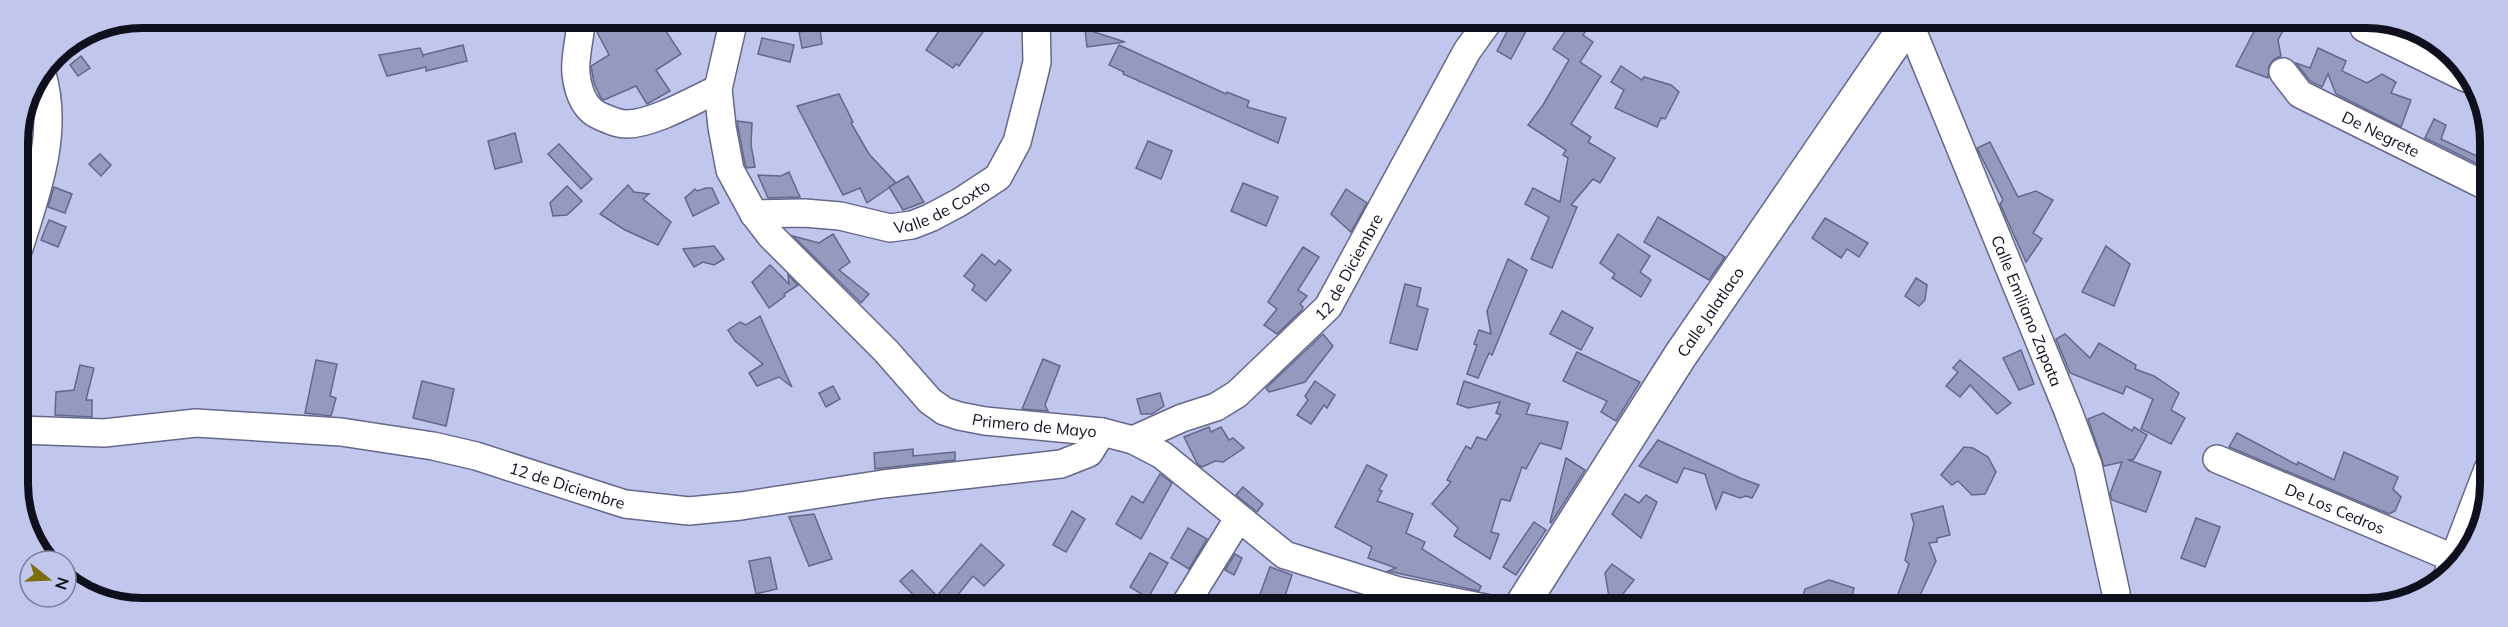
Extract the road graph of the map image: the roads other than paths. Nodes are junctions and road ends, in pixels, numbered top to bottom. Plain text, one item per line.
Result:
1 (1484, 28) edge
2 (1903, 28) edge
3 (1911, 28) edge
4 (2364, 28) dead end
5 (580, 29) edge
6 (732, 29) edge
7 (1036, 29) edge
8 (2283, 72) dead end
9 (2455, 73) edge
10 (44, 85) edge
11 (718, 89) junction
12 (2480, 183) edge
13 (754, 214) junction
14 (29, 218) edge
15 (28, 430) edge
16 (1102, 432) junction
17 (1133, 440) junction
18 (2217, 459) dead end
19 (2480, 490) edge
20 (1238, 519) junction
21 (2453, 557) edge
22 (2445, 566) edge
23 (1189, 598) edge
24 (1434, 598) edge
25 (1526, 598) edge
26 (2116, 598) edge

1 - 17 street, 12 de Diciembre
2 - 25 main road, Calle Jalatlaco
3 - 26 street, Calle Emiliano Zapata
4 - 9 street
5 - 11 street
6 - 11 street, Primero de Mayo
7 - 13 street, Valle de Coxto
8 - 12 street, De Negrete
10 - 14 street
11 - 13 street, Primero de Mayo
13 - 16 street, Primero de Mayo
15 - 16 street, 12 de Diciembre
16 - 17 street, Primero de Mayo
17 - 20 street, Primero de Mayo
18 - 22 street, De Los Cedros
19 - 21 street
20 - 23 street
20 - 24 street, Primero de Mayo

